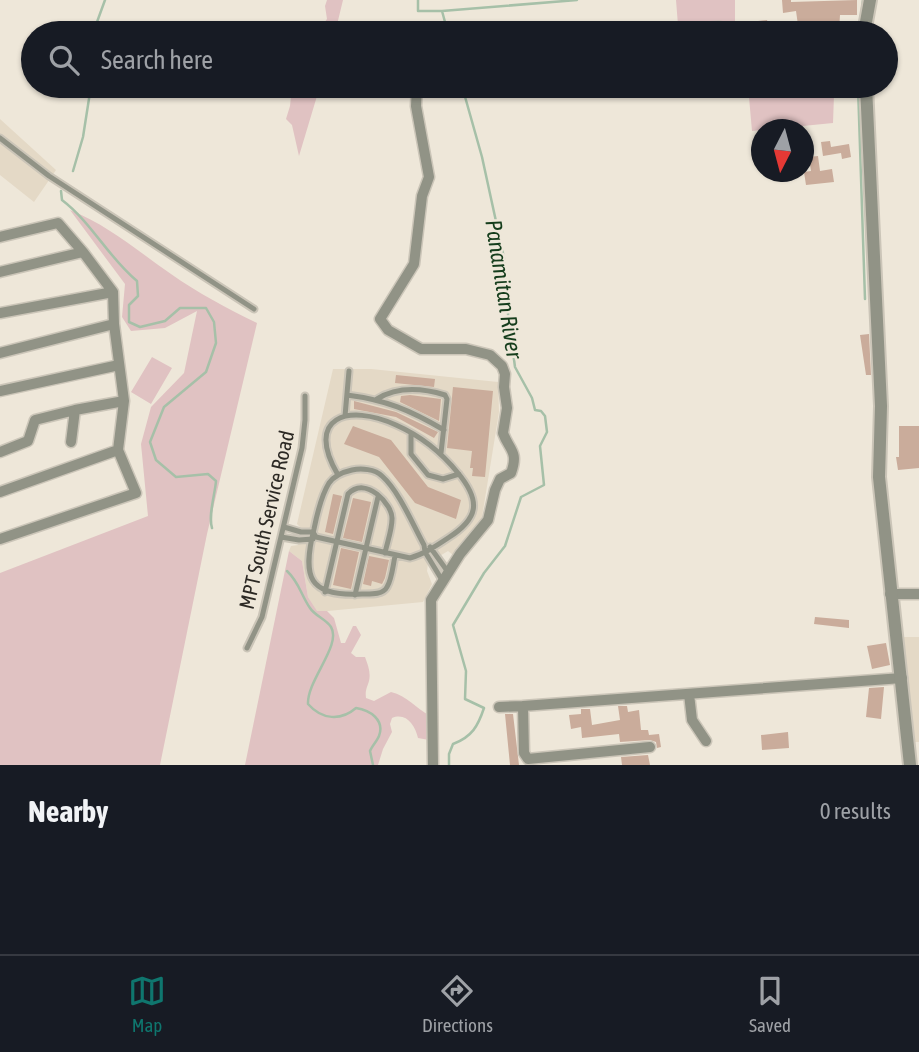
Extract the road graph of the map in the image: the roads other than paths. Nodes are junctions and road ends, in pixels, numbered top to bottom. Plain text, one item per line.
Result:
1 (870, 0) edge
2 (866, 21) edge
3 (416, 98) edge
4 (867, 98) edge
5 (0, 138) edge
6 (0, 237) edge
7 (83, 252) junction
8 (0, 272) edge
9 (113, 292) junction
10 (254, 309) dead end
11 (0, 313) edge
12 (114, 324) junction
13 (0, 353) edge
14 (119, 365) junction
15 (349, 371) dead end
16 (0, 391) edge
17 (347, 395) junction
18 (305, 396) dead end
19 (377, 399) junction
20 (124, 401) junction
21 (75, 410) junction
22 (345, 416) junction
23 (444, 430) junction
24 (411, 433) junction
25 (71, 442) dead end
26 (118, 450) junction
27 (0, 452) edge
28 (441, 453) junction
29 (459, 474) junction
30 (338, 475) junction
31 (0, 492) edge
32 (378, 497) junction
33 (284, 527) junction
34 (313, 536) junction
35 (281, 537) junction
36 (0, 539) edge
37 (337, 542) junction
38 (424, 545) junction
39 (432, 548) junction
40 (366, 549) junction
41 (425, 552) junction
42 (385, 554) junction
43 (395, 556) junction
44 (445, 576) junction
45 (326, 592) junction
46 (890, 594) junction
47 (919, 594) edge
48 (355, 595) junction
49 (247, 648) dead end
50 (902, 678) junction
51 (689, 694) junction
52 (523, 706) junction
53 (499, 707) dead end
54 (706, 741) dead end
55 (650, 747) dead end
56 (433, 765) edge
57 (910, 765) edge

1 - 2 street
3 - 44 street
4 - 46 street
5 - 10 lane
6 - 7 street
7 - 8 street
7 - 9 street
9 - 11 street
9 - 12 street
12 - 13 street
12 - 14 street
14 - 16 street
14 - 20 street
15 - 17 lane
17 - 19 lane
17 - 22 lane
18 - 33 lane, MPT South Service Road
19 - 23 lane
19 - 23 lane
20 - 21 street
20 - 26 street
21 - 25 street
21 - 27 street
22 - 24 lane
22 - 30 lane
23 - 28 lane
24 - 28 lane
24 - 29 lane
26 - 31 street
26 - 36 street
28 - 29 lane
29 - 39 lane
30 - 34 lane
30 - 38 lane
32 - 37 lane
32 - 40 lane
32 - 42 lane
33 - 34 lane
33 - 35 lane, MPT South Service Road
34 - 35 lane
34 - 37 lane
34 - 45 lane
35 - 49 lane, MPT South Service Road
37 - 40 lane
37 - 45 lane
38 - 39 lane
38 - 41 lane
39 - 41 lane
39 - 44 lane
40 - 42 lane
40 - 48 lane
41 - 43 lane
41 - 44 lane
42 - 43 lane
43 - 48 lane
44 - 56 street
45 - 48 lane
46 - 47 street
46 - 50 street
50 - 51 street
50 - 57 street
51 - 52 street
51 - 54 street
52 - 53 street
52 - 55 street

